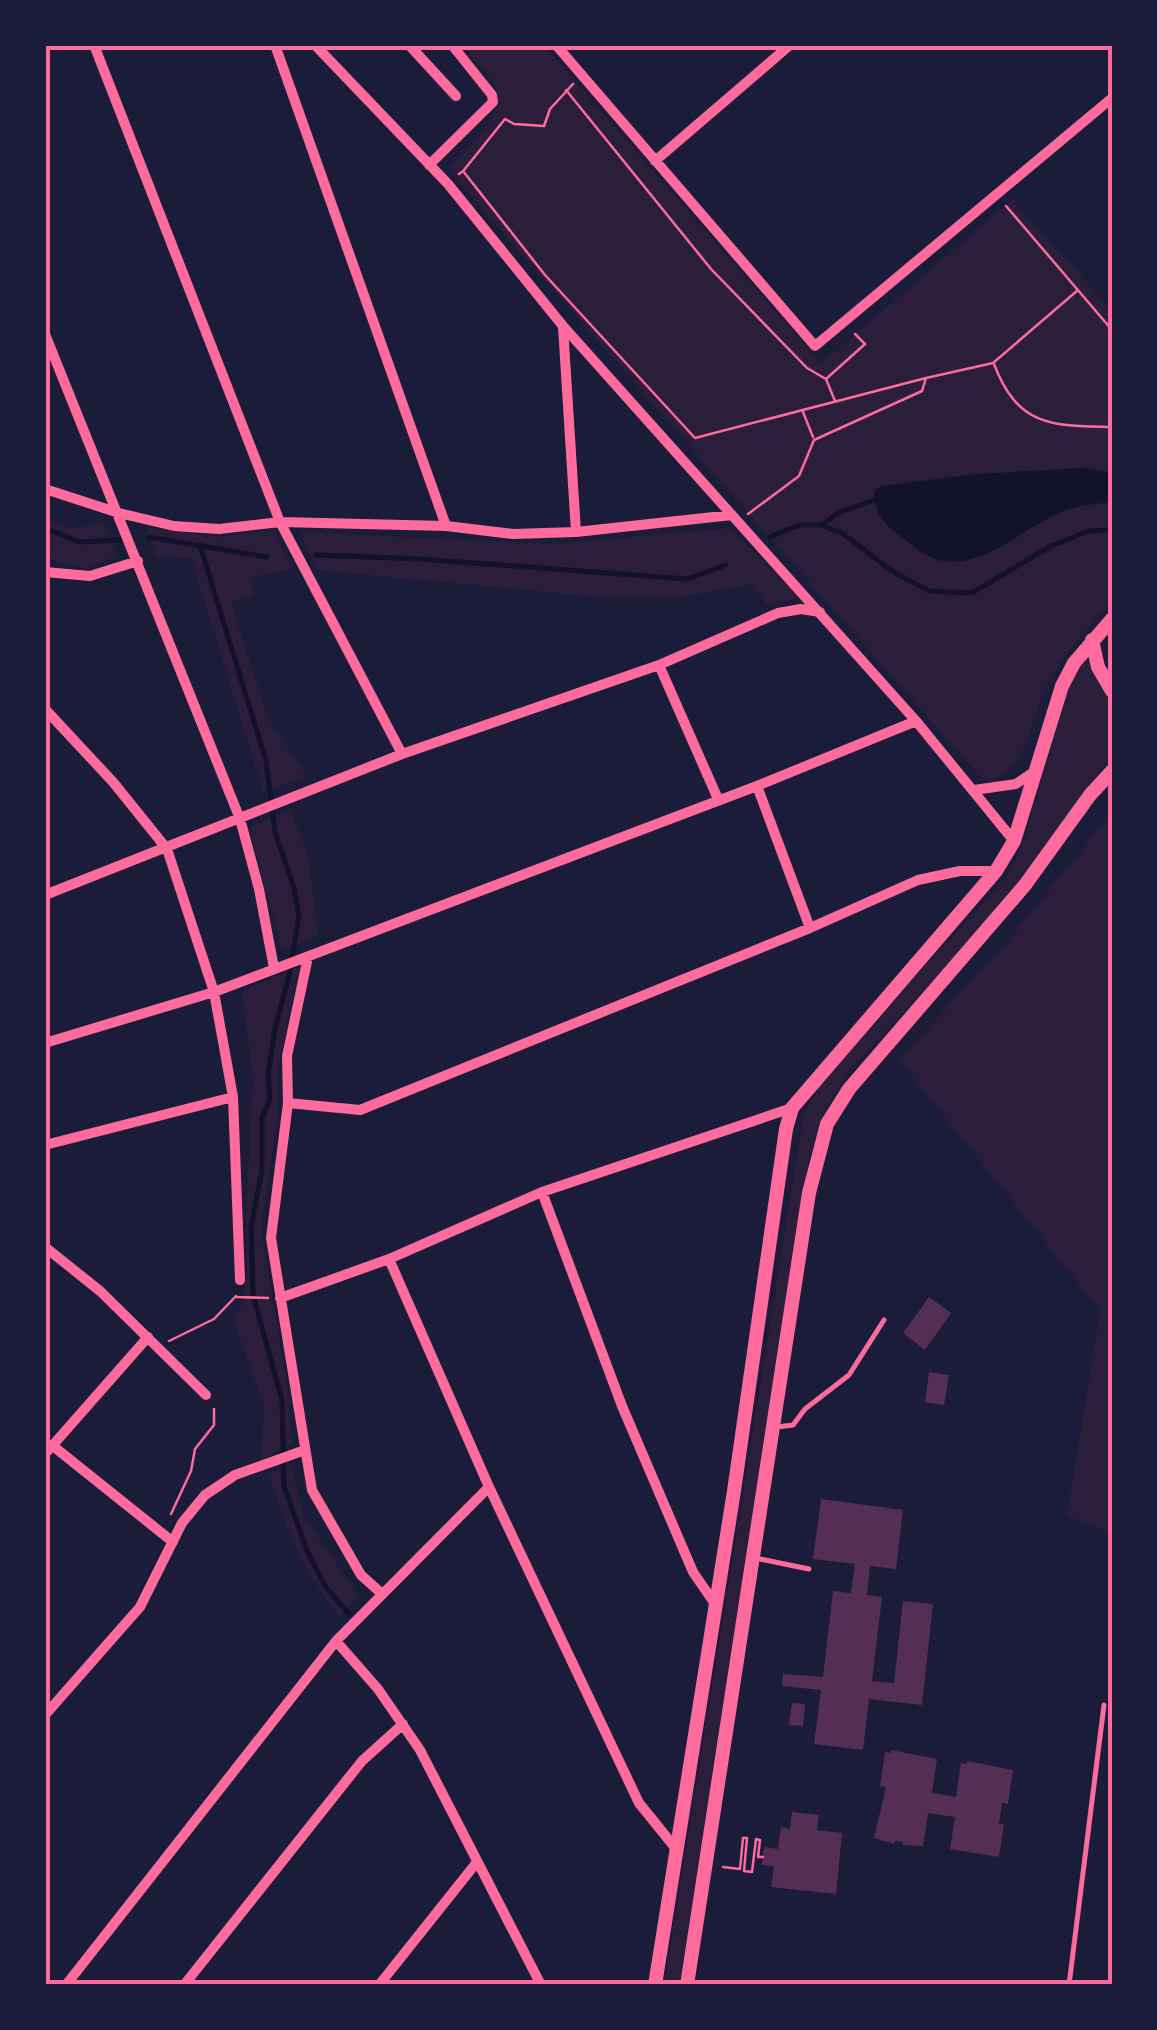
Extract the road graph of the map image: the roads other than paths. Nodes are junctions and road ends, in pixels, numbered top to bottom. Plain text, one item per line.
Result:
1 (94, 45) edge
2 (275, 45) edge
3 (315, 45) edge
4 (409, 45) edge
5 (452, 45) edge
6 (556, 45) edge
7 (790, 45) edge
8 (456, 96) dead end
9 (1112, 98) edge
10 (655, 160) junction
11 (428, 165) junction
12 (563, 326) junction
13 (45, 334) edge
14 (45, 488) edge
15 (119, 513) junction
16 (732, 515) junction
17 (280, 522) junction
18 (446, 526) junction
19 (576, 532) junction
20 (138, 560) junction
21 (45, 572) edge
22 (820, 612) junction
23 (1112, 619) edge
24 (1092, 640) junction
25 (659, 665) junction
26 (1112, 691) edge
27 (45, 709) edge
28 (916, 721) junction
29 (402, 754) junction
30 (1112, 771) edge
31 (1032, 773) junction
32 (757, 786) junction
33 (974, 790) junction
34 (718, 799) junction
35 (240, 820) junction
36 (1014, 841) junction
37 (166, 849) junction
38 (996, 872) junction
39 (45, 895) edge
40 (810, 928) junction
41 (305, 958) junction
42 (277, 967) junction
43 (214, 992) junction
44 (45, 1043) edge
45 (233, 1097) junction
46 (288, 1103) junction
47 (792, 1108) junction
48 (45, 1145) edge
49 (542, 1192) junction
50 (45, 1247) edge
51 (389, 1259) junction
52 (240, 1280) road end
53 (280, 1298) junction
54 (884, 1320) dead end
55 (152, 1342) junction
56 (206, 1395) road end
57 (772, 1427) junction
58 (49, 1450) edge
59 (300, 1452) junction
60 (489, 1487) junction
61 (172, 1542) junction
62 (752, 1558) junction
63 (808, 1569) dead end
64 (382, 1594) junction
65 (715, 1604) junction
66 (340, 1637) junction
67 (1104, 1705) dead end
68 (45, 1714) edge
69 (403, 1724) junction
70 (677, 1850) junction
71 (476, 1862) junction
72 (66, 1985) edge
73 (184, 1985) edge
74 (379, 1985) edge
75 (541, 1985) edge
76 (655, 1985) edge
77 (686, 1985) edge
78 (1070, 1985) edge

1 - 17 street
2 - 18 street
3 - 11 street
4 - 8 street
5 - 11 street
6 - 10 street
7 - 10 street
9 - 10 street
11 - 12 street
12 - 16 street
12 - 19 street
13 - 15 street
14 - 15 street
15 - 17 street
15 - 20 street
16 - 19 street
16 - 22 street
17 - 18 street
17 - 29 street
18 - 19 street
20 - 21 street
20 - 35 street
22 - 25 street
22 - 28 street
23 - 24 main road
24 - 26 main road
24 - 31 main road
25 - 29 street
25 - 34 street
27 - 37 street
28 - 32 street
28 - 33 street
29 - 35 street
30 - 57 main road
31 - 33 street
31 - 36 main road
32 - 34 street
32 - 40 street
33 - 36 street
34 - 41 street
35 - 37 street
35 - 42 street
36 - 38 main road
37 - 39 street
37 - 43 street
38 - 40 street
38 - 47 main road
40 - 46 street
41 - 42 street
41 - 46 street
42 - 43 street
43 - 44 street
43 - 45 street
45 - 48 street
45 - 52 street
46 - 53 street
47 - 49 street
47 - 65 main road
49 - 51 street
49 - 65 street
50 - 55 street
51 - 53 street
51 - 60 street
53 - 59 street
54 - 57 lane
55 - 56 street
55 - 58 street
57 - 62 main road
58 - 61 street
59 - 61 street
59 - 64 street
60 - 64 street
60 - 70 street
61 - 68 street
62 - 63 lane
62 - 77 main road
64 - 66 street
65 - 70 main road
66 - 69 street
66 - 72 street
67 - 78 lane
69 - 71 street
69 - 73 street
70 - 76 main road
71 - 74 street
71 - 75 street

